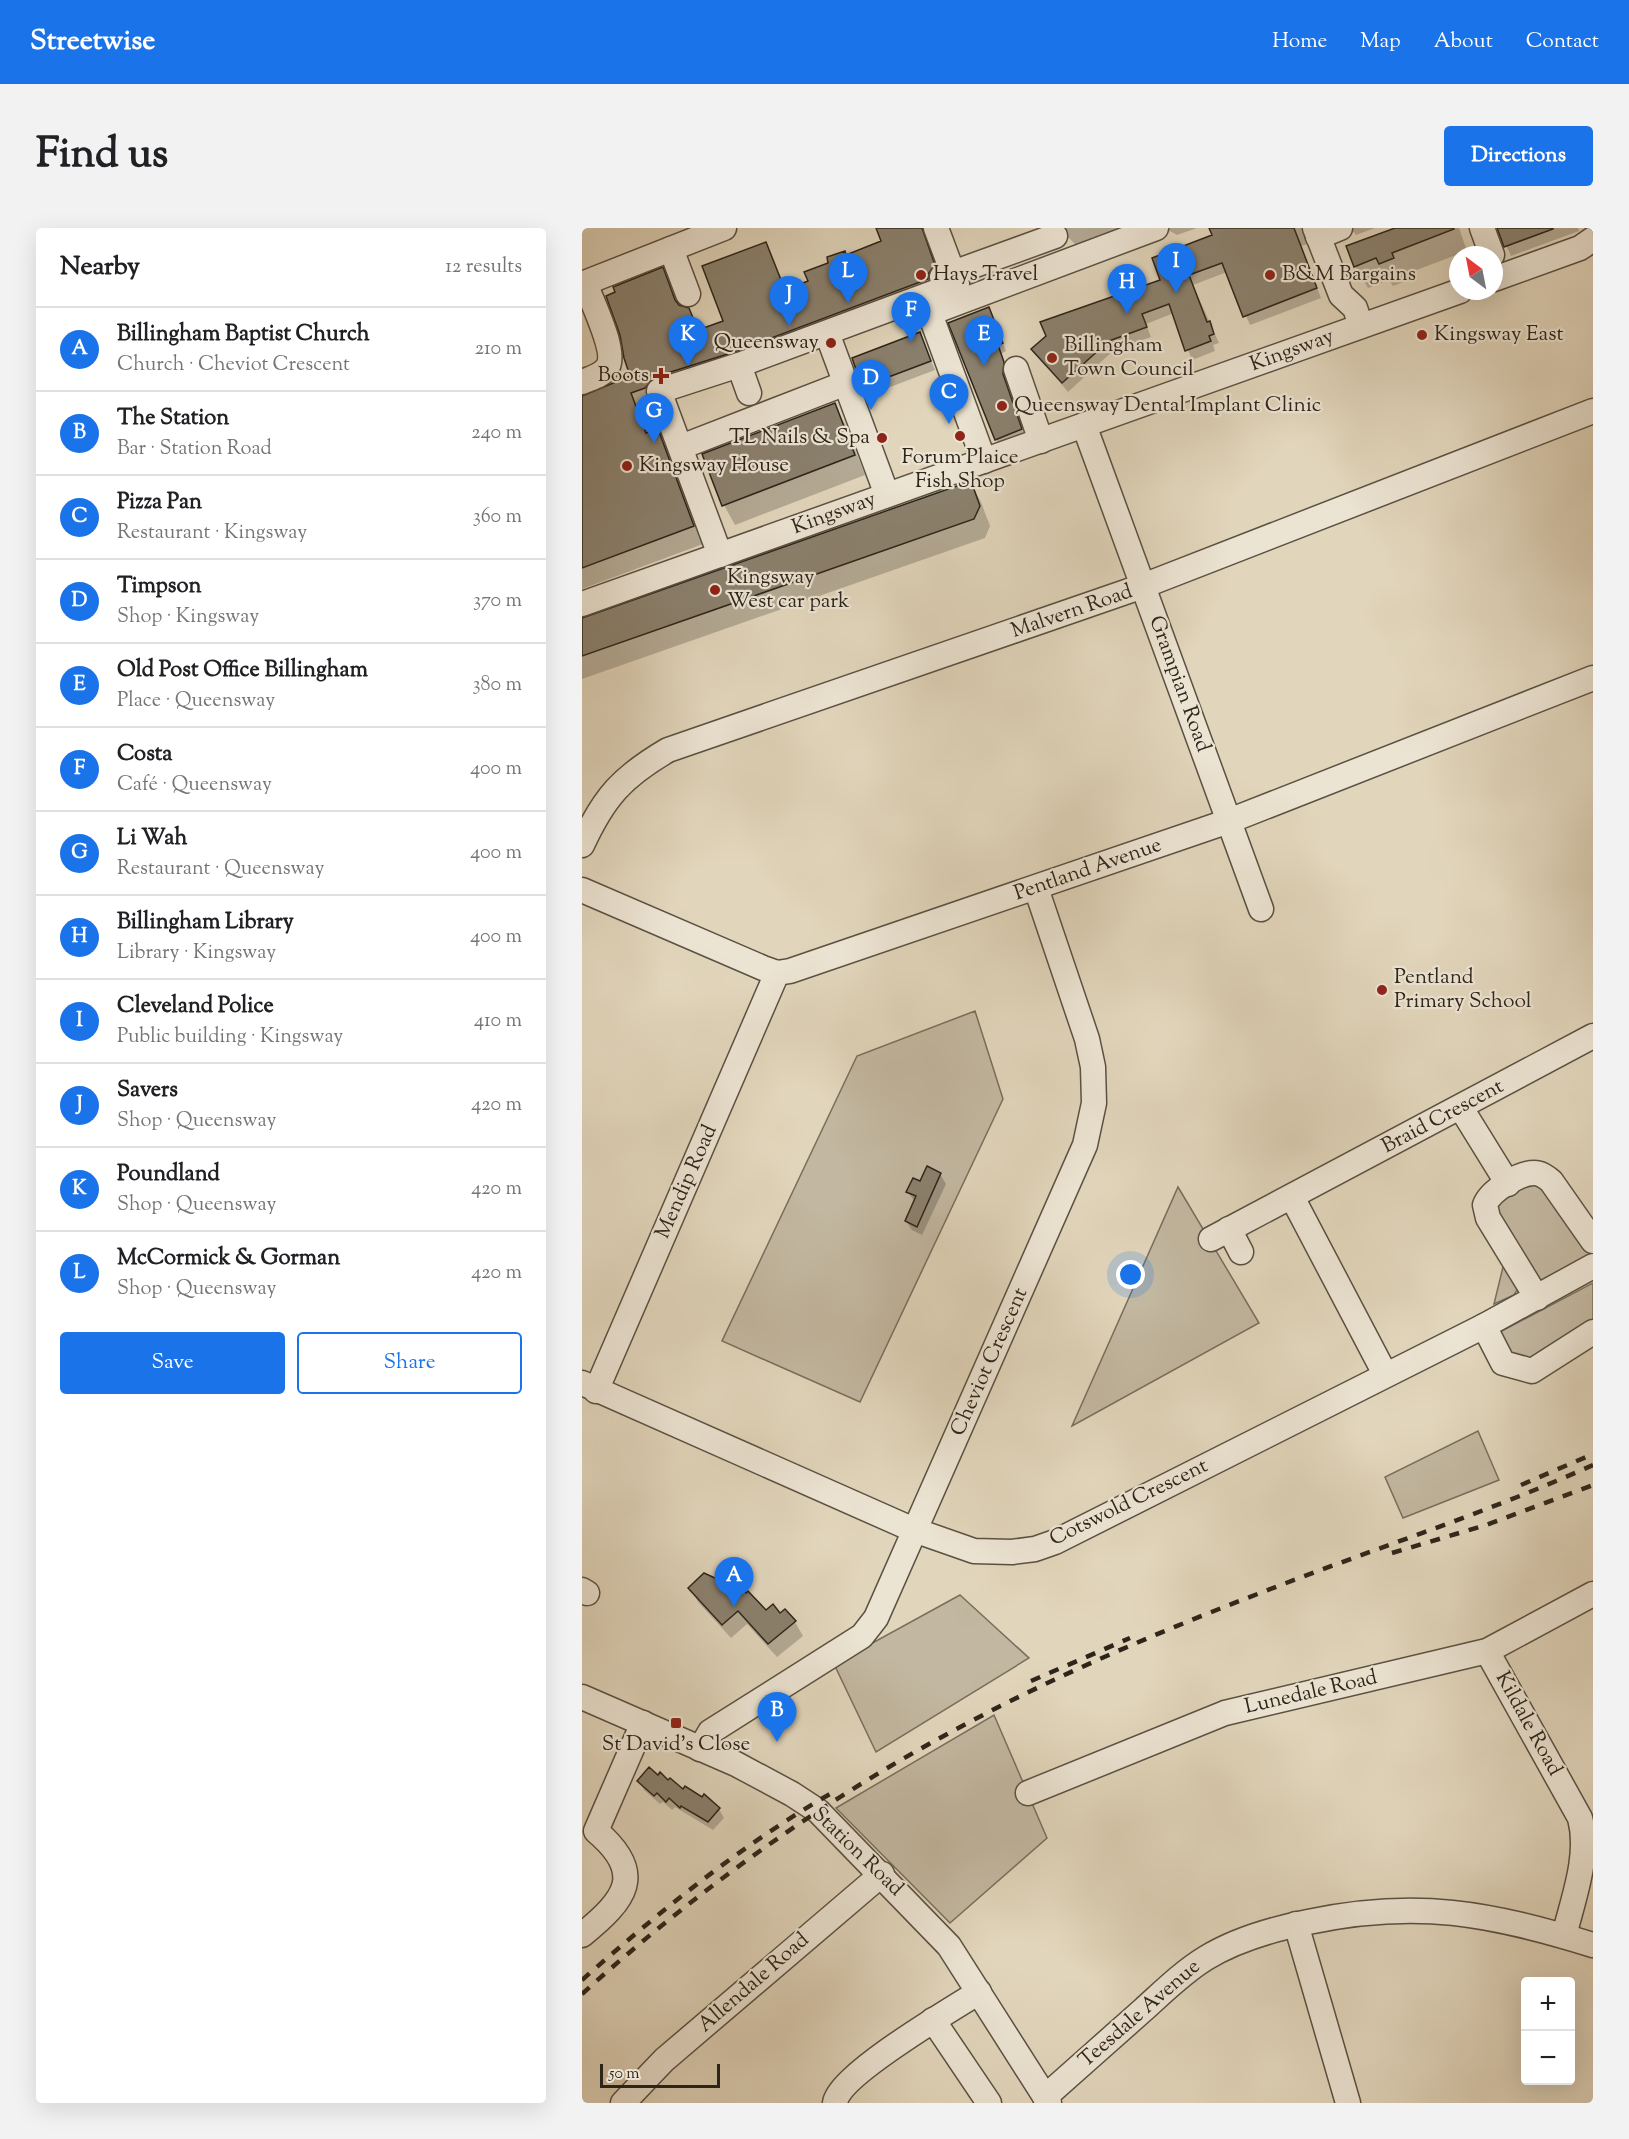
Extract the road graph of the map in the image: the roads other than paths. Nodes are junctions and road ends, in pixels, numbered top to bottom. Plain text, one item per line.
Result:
1 (724, 228) edge
2 (930, 228) edge
3 (936, 228) edge
4 (1156, 228) edge
5 (1482, 228) edge
6 (1325, 231) edge
7 (1041, 233) edge
8 (1593, 239) edge
9 (1488, 246) edge
10 (671, 249) junction
11 (1503, 266) edge
12 (1051, 267) junction
13 (955, 279) junction
14 (583, 283) edge
15 (688, 294) dead end
16 (1449, 295) edge
17 (927, 305) junction
18 (1361, 326) junction
19 (827, 333) junction
20 (739, 365) junction
21 (1016, 369) dead end
22 (582, 382) edge
23 (846, 383) junction
24 (749, 393) dead end
25 (1593, 411) edge
26 (1084, 425) junction
27 (1041, 441) junction
28 (681, 447) junction
29 (984, 461) junction
30 (897, 496) junction
31 (720, 555) junction
32 (1143, 586) junction
33 (582, 604) edge
34 (1593, 678) edge
35 (1229, 821) junction
36 (582, 845) edge
37 (1036, 888) junction
38 (582, 890) edge
39 (1261, 909) dead end
40 (777, 973) junction
41 (1593, 1036) edge
42 (1461, 1108) junction
43 (1508, 1184) junction
44 (1292, 1197) junction
45 (1593, 1241) edge
46 (1241, 1252) dead end
47 (1593, 1266) edge
48 (1538, 1298) junction
49 (1484, 1326) junction
50 (1593, 1332) edge
51 (1385, 1374) junction
52 (589, 1387) edge
53 (914, 1530) junction
54 (1593, 1594) edge
55 (1487, 1650) junction
56 (582, 1696) edge
57 (643, 1724) junction
58 (700, 1749) junction
59 (1028, 1793) dead end
60 (589, 1828) edge
61 (882, 1874) junction
62 (1296, 1924) junction
63 (582, 1935) edge
64 (1564, 1936) junction
65 (1593, 1946) edge
66 (979, 1992) junction
67 (933, 2020) junction
68 (1047, 2100) edge
69 (630, 2101) edge
70 (835, 2103) edge
71 (989, 2103) edge
72 (1348, 2103) edge

1 - 10 street
2 - 13 street
3 - 13 street
4 - 12 street
5 - 9 street
6 - 18 street
7 - 12 street
7 - 13 street
8 - 11 street
10 - 14 street
10 - 15 street
12 - 17 street
13 - 17 street
14 - 22 street
16 - 18 street, Kingsway
17 - 19 street
17 - 29 street
18 - 26 street, Kingsway
19 - 20 street
19 - 23 street
20 - 24 street
20 - 28 street
21 - 27 street
23 - 28 street
23 - 30 street
25 - 32 street, Malvern Road
26 - 27 street, Kingsway
26 - 32 street, Grampian Road
27 - 29 street, Kingsway
28 - 31 street
29 - 30 street, Kingsway
30 - 31 street, Kingsway
31 - 33 street, Kingsway
32 - 35 street, Grampian Road
32 - 36 street, Malvern Road
34 - 35 street, Pentland Avenue
35 - 37 street, Pentland Avenue
35 - 39 street, Grampian Road
37 - 40 street, Pentland Avenue
37 - 53 street, Cheviot Crescent
38 - 40 street
40 - 52 street, Mendip Road
41 - 42 street, Braid Crescent
42 - 43 street
42 - 44 street, Braid Crescent
43 - 45 street
43 - 48 street
44 - 46 street, Braid Crescent
44 - 51 street
47 - 48 street, Cotswold Crescent
48 - 49 street, Cotswold Crescent
49 - 50 street
49 - 51 street, Cotswold Crescent
51 - 53 street, Cotswold Crescent
52 - 53 street, Cotswold Crescent
53 - 58 street, Cheviot Crescent
54 - 55 street, Lunedale Road
55 - 59 street, Lunedale Road
55 - 64 street, Kildale Road
56 - 57 street, Station Road
57 - 58 street, Station Road
57 - 60 street
58 - 61 street, Station Road
60 - 63 street
61 - 66 street, Station Road
61 - 69 street, Allendale Road
62 - 64 street, Teesdale Avenue
62 - 68 street, Teesdale Avenue
62 - 72 street
64 - 65 street, Teesdale Avenue
66 - 67 street
66 - 68 street, Station Road
67 - 70 street
67 - 71 street

